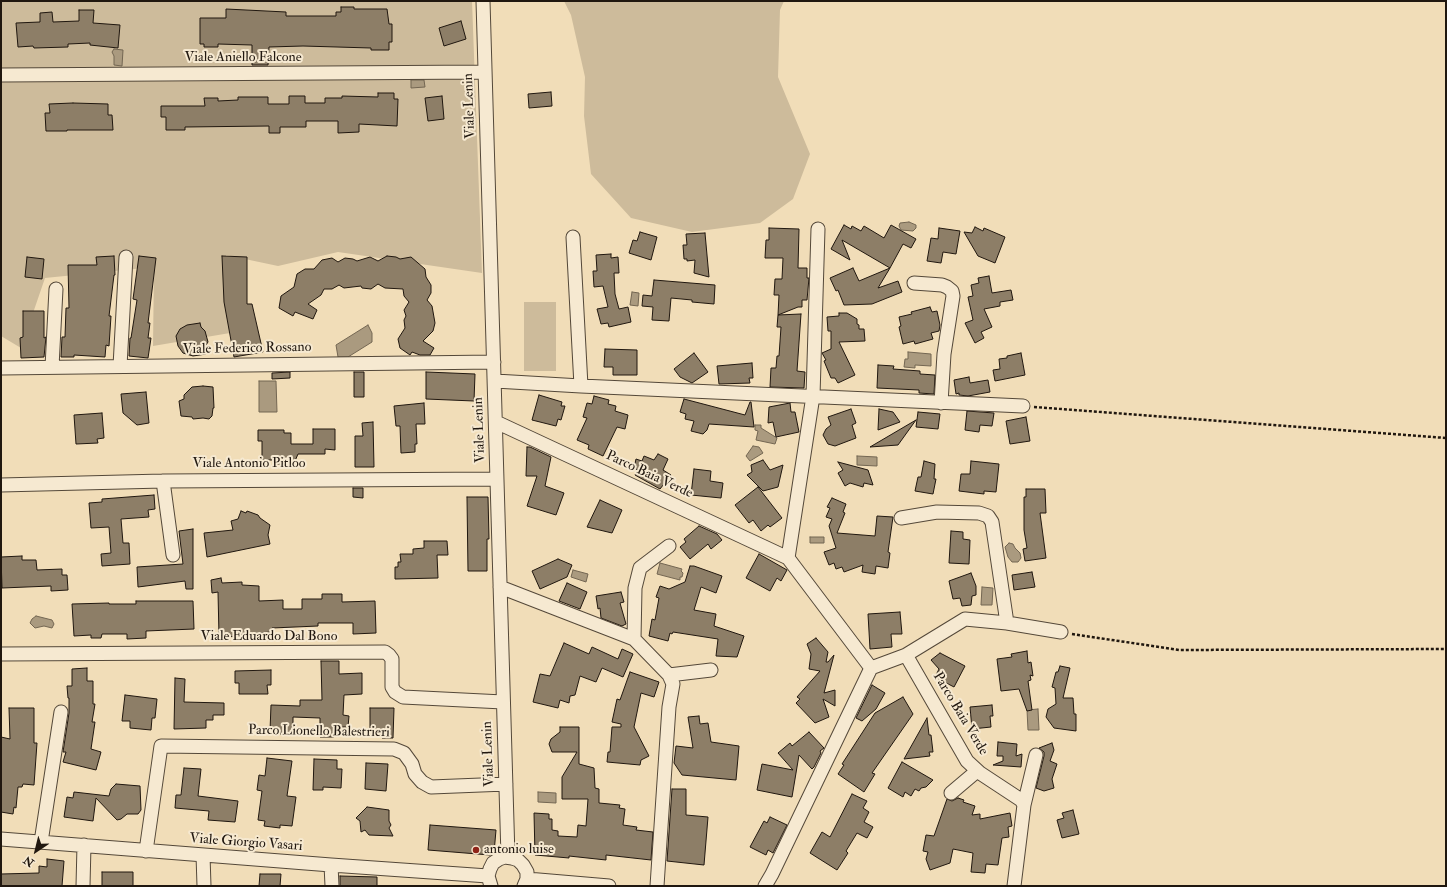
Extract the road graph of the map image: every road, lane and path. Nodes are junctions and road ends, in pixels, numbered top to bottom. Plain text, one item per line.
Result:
1 (483, 1) edge
2 (485, 72) junction
3 (1, 75) edge
4 (818, 229) dead end
5 (573, 237) dead end
6 (126, 257) dead end
7 (914, 283) dead end
8 (56, 289) dead end
9 (494, 362) junction
10 (120, 366) junction
11 (52, 367) junction
12 (1, 368) edge
13 (495, 381) junction
14 (581, 386) junction
15 (813, 396) junction
16 (941, 403) junction
17 (1024, 406) joint
18 (496, 422) junction
19 (1446, 438) edge
20 (497, 479) junction
21 (163, 481) junction
22 (1, 485) edge
23 (901, 518) dead end
24 (669, 546) dead end
25 (173, 555) dead end
26 (788, 558) junction
27 (500, 588) junction
28 (1007, 623) junction
29 (1061, 632) joint
30 (634, 639) junction
31 (1446, 649) edge
32 (1, 654) edge
33 (906, 655) junction
34 (871, 668) junction
35 (711, 670) dead end
36 (669, 675) junction
37 (503, 702) junction
38 (60, 712) dead end
39 (1036, 755) dead end
40 (977, 771) junction
41 (506, 784) junction
42 (950, 793) dead end
43 (1024, 806) junction
44 (1, 839) edge
45 (41, 842) junction
46 (84, 845) junction
47 (146, 851) junction
48 (203, 855) junction
49 (508, 857) junction
50 (331, 865) junction
51 (490, 881) edge
52 (526, 882) edge
53 (83, 886) edge
54 (204, 886) edge
55 (332, 886) edge
56 (609, 886) edge
57 (657, 886) edge
58 (765, 886) edge
59 (1014, 886) edge

1 - 2 street, Viale Lenin
2 - 3 street, Viale Aniello Falcone
2 - 9 street, Viale Lenin
4 - 15 street
5 - 14 street
6 - 10 street
7 - 16 street
8 - 11 street
9 - 10 street, Viale Federico Rossano
9 - 13 street, Viale Lenin
10 - 11 street, Viale Federico Rossano
11 - 12 street, Viale Federico Rossano
13 - 14 street
13 - 18 street, Viale Lenin
14 - 15 street
15 - 16 street
15 - 26 street
16 - 17 street
17 - 19 path
18 - 20 street, Viale Lenin
18 - 26 street, Parco Baia Verde
20 - 21 street, Viale Antonio Pitloo
20 - 27 street, Viale Lenin
21 - 22 street, Viale Antonio Pitloo
21 - 25 street
23 - 28 street
24 - 30 street
26 - 34 street, Parco Baia Verde
27 - 30 street
27 - 37 street, Viale Lenin
28 - 29 street
28 - 33 street
29 - 31 path
30 - 36 street
32 - 37 street, Viale Eduardo Dal Bono
33 - 34 street
33 - 40 street, Parco Baia Verde
34 - 58 street
35 - 36 street
36 - 57 street
37 - 41 street, Viale Lenin
38 - 45 street
39 - 43 street
40 - 42 street
40 - 43 street, Parco Baia Verde
41 - 47 street, Parco Lionello Balestrieri
41 - 49 street, Viale Lenin
43 - 59 street
44 - 45 street, Viale Giorgio Vasari
45 - 46 street, Viale Giorgio Vasari
46 - 47 street, Viale Giorgio Vasari
46 - 53 street
47 - 48 street, Viale Giorgio Vasari
48 - 50 street, Viale Giorgio Vasari
48 - 54 street
49 - 51 street
49 - 52 street
50 - 51 street, Viale Giorgio Vasari
50 - 55 street
52 - 56 street

